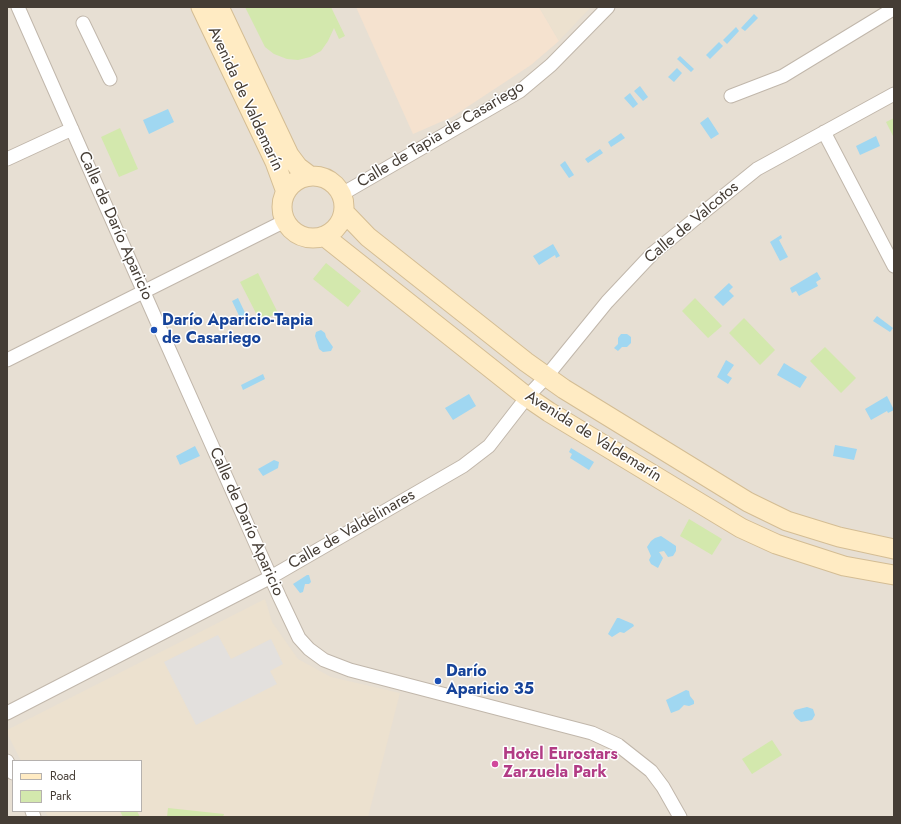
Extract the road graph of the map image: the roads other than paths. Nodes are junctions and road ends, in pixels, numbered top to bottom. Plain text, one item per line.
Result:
1 (18, 7) edge
2 (201, 7) edge
3 (219, 7) edge
4 (608, 7) edge
5 (893, 9) edge
6 (83, 23) dead end
7 (110, 79) dead end
8 (894, 94) edge
9 (731, 96) dead end
10 (72, 129) junction
11 (824, 132) junction
12 (7, 159) edge
13 (310, 176) junction
14 (286, 192) junction
15 (343, 203) junction
16 (285, 220) junction
17 (324, 236) junction
18 (894, 266) edge
19 (144, 291) junction
20 (7, 360) edge
21 (546, 377) junction
22 (527, 397) junction
23 (894, 549) edge
24 (894, 575) edge
25 (271, 577) junction
26 (7, 713) edge
27 (7, 761) edge
28 (12, 771) edge
29 (680, 817) edge

1 - 10 street, Calle de Darío Aparicio
2 - 14 street, Avenida de Valdemarín
3 - 13 street, Avenida de Valdemarín
4 - 15 street, Calle de Tapia de Casariego
5 - 9 street
6 - 7 street
8 - 11 street, Calle de Valcotos
10 - 12 street
10 - 19 street, Calle de Darío Aparicio
11 - 18 street
11 - 21 street, Calle de Valcotos
13 - 14 street
13 - 15 street
14 - 16 street
15 - 17 street
15 - 21 street, Avenida de Valdemarín
16 - 17 street
16 - 19 street
17 - 22 street, Avenida de Valdemarín
19 - 20 street
19 - 25 street, Calle de Darío Aparicio
21 - 22 street, Calle de Valcotos
21 - 23 street, Avenida de Valdemarín
22 - 24 street, Avenida de Valdemarín
22 - 25 street, Calle de Valdelinares
25 - 26 street, Calle de Valdelinares
25 - 29 street, Calle de Darío Aparicio
27 - 28 street

